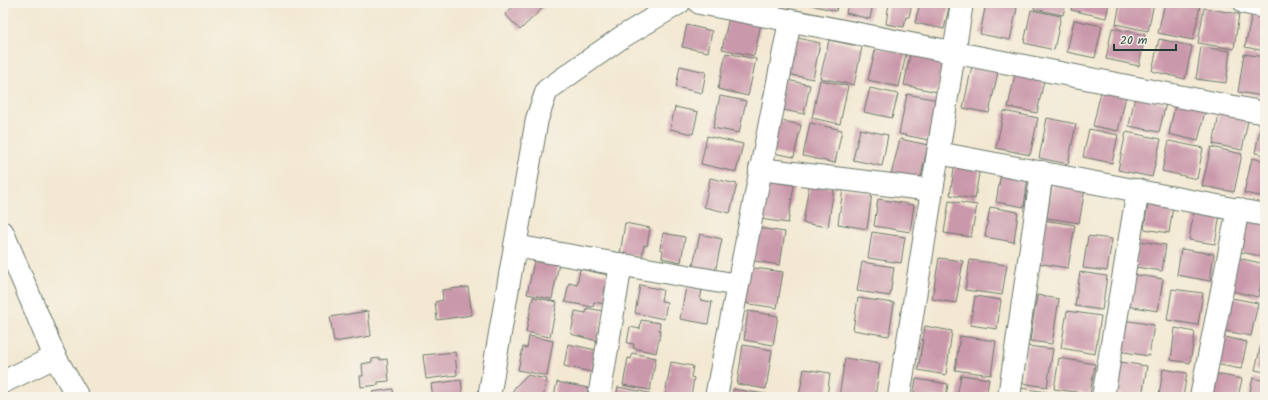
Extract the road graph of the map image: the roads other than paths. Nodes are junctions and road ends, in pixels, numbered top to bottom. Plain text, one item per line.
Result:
1 (678, 3) edge
2 (699, 3) edge
3 (962, 3) edge
4 (1245, 3) edge
5 (1265, 7) edge
6 (790, 20) junction
7 (954, 52) junction
8 (1265, 112) edge
9 (938, 153) junction
10 (760, 169) junction
11 (1042, 172) junction
12 (932, 190) junction
13 (1138, 190) junction
14 (1238, 210) junction
15 (1265, 214) edge
16 (3, 233) edge
17 (515, 246) junction
18 (621, 264) junction
19 (738, 285) junction
20 (55, 357) junction
21 (3, 382) edge
22 (78, 397) edge
23 (489, 397) edge
24 (599, 397) edge
25 (716, 397) edge
26 (899, 397) edge
27 (1009, 397) edge
28 (1103, 397) edge
29 (1201, 397) edge

1 - 2 street
1 - 17 street
2 - 6 street
3 - 7 street
4 - 5 street
6 - 7 street
6 - 10 street
7 - 8 street
7 - 9 street
9 - 11 street
9 - 12 street
10 - 12 street
10 - 19 street
11 - 13 street
11 - 27 street
12 - 26 street
13 - 14 street
13 - 28 street
14 - 15 street
14 - 29 street
16 - 20 street
17 - 18 street
17 - 23 street
18 - 19 street
18 - 24 street
19 - 25 street
20 - 21 street
20 - 22 street

